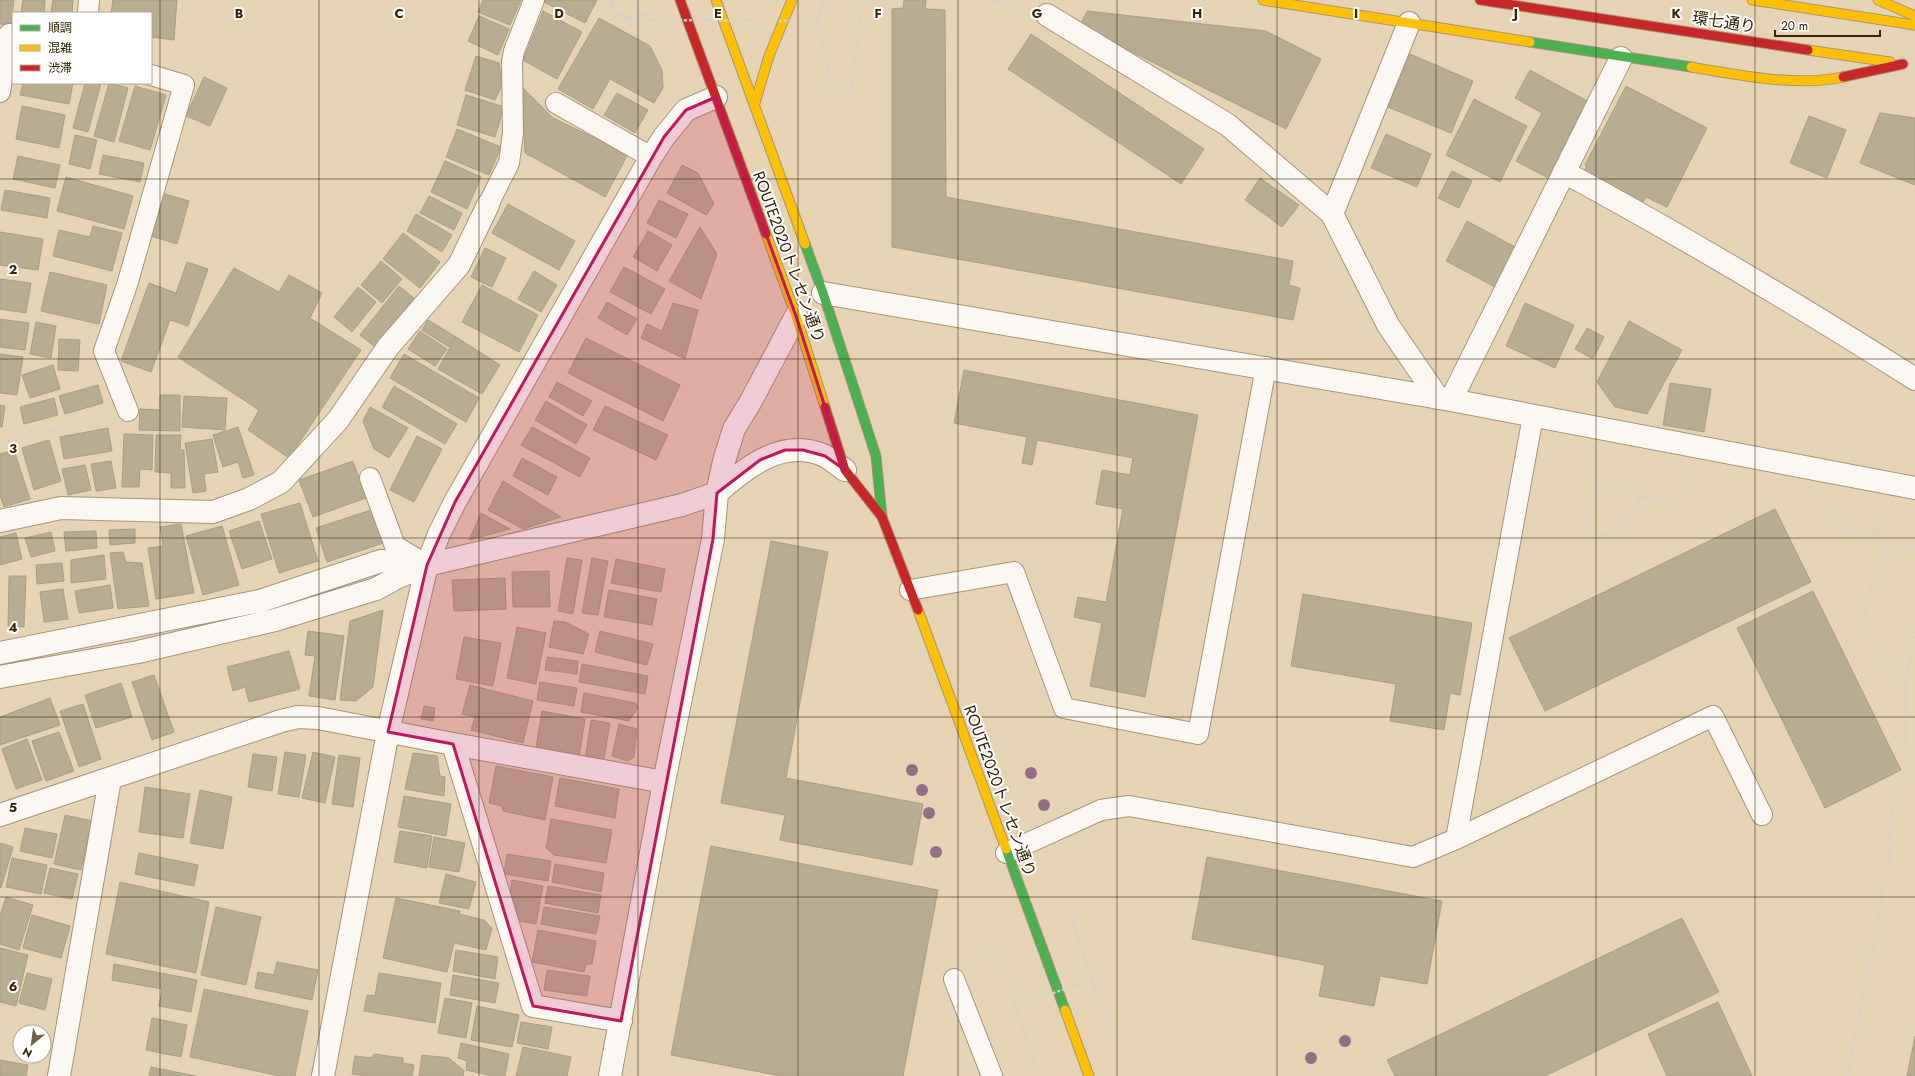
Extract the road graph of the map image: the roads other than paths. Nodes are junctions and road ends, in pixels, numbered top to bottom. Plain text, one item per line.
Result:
1 (89, 0) edge
2 (534, 0) edge
3 (680, 0) edge
4 (716, 0) edge
5 (792, 0) edge
6 (1263, 0) edge
7 (1480, 0) edge
8 (1752, 0) edge
9 (1878, 0) edge
10 (88, 12) edge
11 (1047, 15) dead end
12 (1915, 16) edge
13 (1409, 23) junction
14 (1915, 25) edge
15 (8, 34) edge
16 (1621, 58) junction
17 (1903, 64) junction
18 (1915, 66) edge
19 (152, 75) edge
20 (0, 92) edge
21 (716, 96) junction
22 (556, 103) dead end
23 (755, 103) junction
24 (651, 157) junction
25 (1564, 172) junction
26 (488, 205) joint
27 (1332, 214) junction
28 (823, 293) junction
29 (796, 316) junction
30 (1266, 367) junction
31 (1915, 379) edge
32 (1444, 399) junction
33 (128, 411) dead end
34 (1533, 416) junction
35 (845, 470) junction
36 (370, 478) dead end
37 (1915, 488) edge
38 (717, 492) junction
39 (882, 517) junction
40 (0, 521) edge
41 (427, 565) junction
42 (910, 590) junction
43 (0, 653) edge
44 (0, 678) edge
45 (388, 732) junction
46 (453, 744) junction
47 (110, 779) junction
48 (664, 782) junction
49 (1762, 815) dead end
50 (0, 816) edge
51 (1456, 839) junction
52 (1006, 853) junction
53 (954, 979) dead end
54 (621, 1021) junction
55 (59, 1076) edge
56 (323, 1076) edge
57 (610, 1076) edge
58 (992, 1076) edge
59 (1089, 1076) edge

1 - 10 lane
2 - 26 lane
3 - 21 main road, ROUTE2020トレセン通り
4 - 23 main road, ROUTE2020トレセン通り
5 - 23 main road
6 - 13 main road
7 - 17 main road, 環七通り
8 - 14 main road, 環七通り
9 - 12 main road
11 - 27 street
13 - 16 main road
13 - 27 street
15 - 20 lane
16 - 17 main road
16 - 25 street
17 - 18 main road, 環七通り
19 - 33 lane
21 - 24 street
21 - 29 main road, ROUTE2020トレセン通り
22 - 24 lane
23 - 28 main road, ROUTE2020トレセン通り
24 - 41 street
25 - 31 street
25 - 32 street
26 - 40 street
27 - 32 street
28 - 30 street
28 - 39 main road, ROUTE2020トレセン通り
29 - 35 main road, ROUTE2020トレセン通り
29 - 38 street
30 - 32 street
30 - 42 lane
32 - 34 street
34 - 37 street
34 - 51 lane
35 - 38 street
35 - 39 main road, ROUTE2020トレセン通り
36 - 41 lane
38 - 41 street
38 - 48 street
39 - 42 main road, ROUTE2020トレセン通り
41 - 43 street
41 - 44 street
41 - 45 street
42 - 52 main road, ROUTE2020トレセン通り
45 - 46 street
45 - 47 street
45 - 56 street
46 - 48 street
46 - 54 street
47 - 50 street
47 - 55 street
48 - 54 street
49 - 51 lane
51 - 52 lane
52 - 59 main road, ROUTE2020トレセン通り
53 - 58 lane
54 - 57 street

